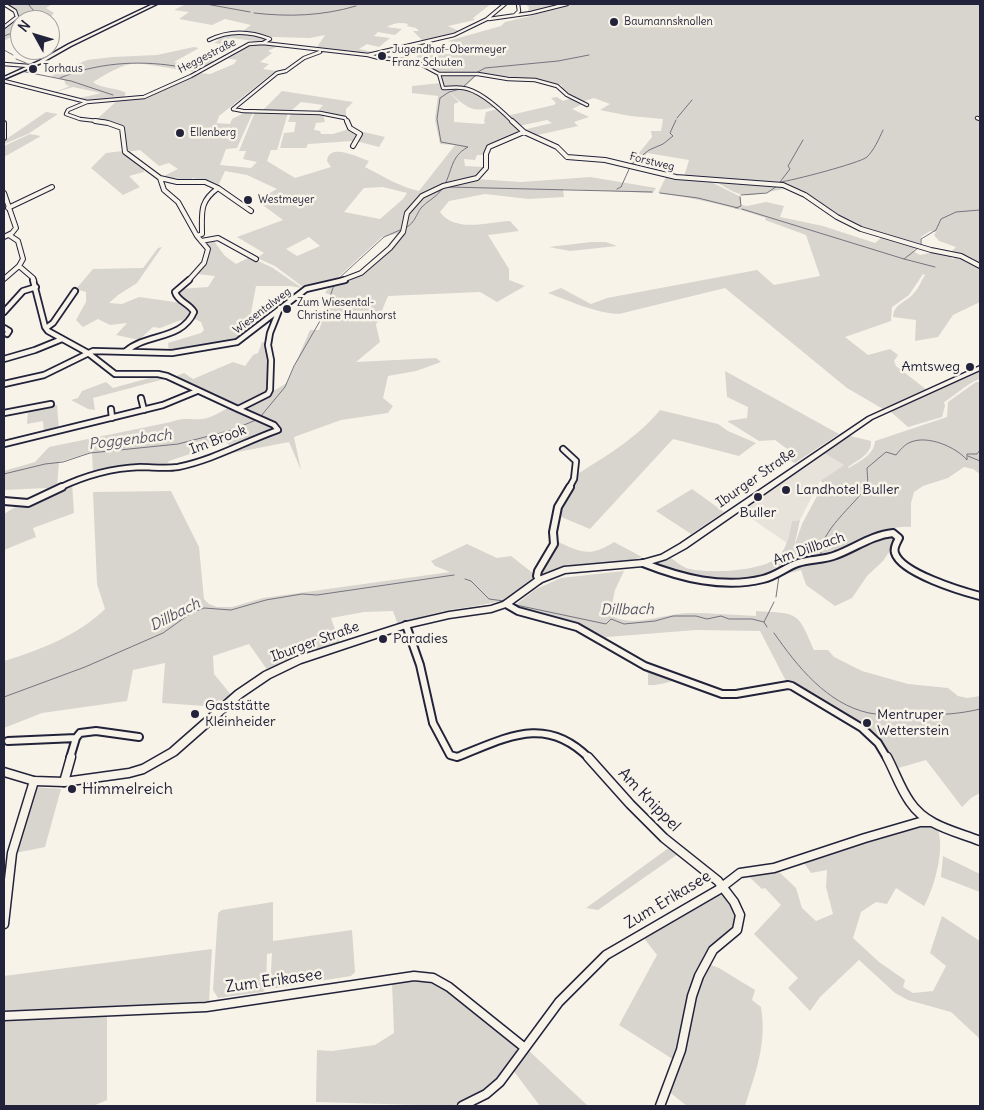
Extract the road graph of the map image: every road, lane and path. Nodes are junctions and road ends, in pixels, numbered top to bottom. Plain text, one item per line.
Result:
1 (4, 4) edge
2 (155, 4) edge
3 (518, 4) edge
4 (567, 4) edge
5 (503, 6) edge
6 (514, 15) junction
7 (487, 19) junction
8 (4, 27) edge
9 (209, 40) dead end
10 (263, 43) junction
11 (316, 52) junction
12 (368, 54) junction
13 (4, 64) edge
14 (29, 66) junction
15 (439, 74) junction
16 (4, 79) edge
17 (87, 102) junction
18 (587, 105) dead end
19 (4, 123) edge
20 (524, 132) junction
21 (4, 138) edge
22 (353, 146) dead end
23 (160, 178) junction
24 (52, 186) dead end
25 (218, 188) junction
26 (4, 193) edge
27 (8, 208) junction
28 (251, 211) dead end
29 (5, 236) edge
30 (197, 236) junction
31 (201, 241) junction
32 (256, 259) dead end
33 (19, 266) junction
34 (980, 266) edge
35 (4, 279) edge
36 (36, 287) junction
37 (76, 291) dead end
38 (280, 308) junction
39 (4, 312) edge
40 (4, 328) edge
41 (46, 328) junction
42 (8, 334) dead end
43 (62, 339) junction
44 (126, 351) junction
45 (88, 353) junction
46 (4, 359) edge
47 (980, 369) edge
48 (4, 384) edge
49 (197, 391) junction
50 (141, 398) dead end
51 (51, 404) dead end
52 (111, 409) dead end
53 (144, 410) junction
54 (238, 410) junction
55 (4, 413) edge
56 (112, 418) junction
57 (4, 444) edge
58 (563, 449) dead end
59 (4, 500) edge
60 (643, 563) junction
61 (539, 580) junction
62 (980, 596) edge
63 (506, 604) junction
64 (406, 625) junction
65 (139, 737) dead end
66 (76, 738) junction
67 (8, 741) dead end
68 (4, 772) edge
69 (34, 781) junction
70 (64, 782) junction
71 (931, 822) junction
72 (980, 841) edge
73 (723, 886) junction
74 (4, 924) edge
75 (4, 1016) edge
76 (525, 1048) junction
77 (462, 1106) edge
78 (660, 1106) edge

1 - 8 street
2 - 14 main road
3 - 6 street
4 - 6 street
5 - 7 street
6 - 7 street
7 - 12 street
9 - 10 street
10 - 11 street, Heggestraße
10 - 17 street, Heggestraße
11 - 12 street, Heggestraße
11 - 22 street
12 - 15 street, Forstweg
13 - 14 street
14 - 16 main road
15 - 18 street
15 - 20 street, Forstweg
16 - 17 street, Heggestraße
17 - 23 street
19 - 21 street
20 - 34 street, Forstweg
20 - 38 street, Wiesentalweg
23 - 25 street
23 - 30 street
24 - 27 street
25 - 28 street
25 - 30 street
26 - 27 street
27 - 29 street
29 - 33 street
30 - 31 street
31 - 32 street
31 - 44 street
33 - 35 street
33 - 36 street
36 - 39 street
36 - 41 street
37 - 41 street
38 - 44 street, Wiesentalweg
38 - 54 street, Im Brook
40 - 42 street
41 - 43 street
43 - 45 street
43 - 46 street
44 - 45 street, Wiesentalweg
45 - 48 street
45 - 49 street
47 - 60 main road, Iburger Straße
49 - 53 street
49 - 54 street
50 - 53 street
51 - 55 street
52 - 56 street
53 - 56 street
54 - 59 street, Im Brook
56 - 57 street
58 - 61 street
60 - 61 main road, Iburger Straße
60 - 62 street, Am Dillbach
61 - 63 main road, Iburger Straße
63 - 64 main road, Iburger Straße
63 - 71 street
64 - 70 main road, Iburger Straße
64 - 73 street, Am Knippel
65 - 66 street
66 - 67 street
66 - 70 street
68 - 69 main road, Iburger Straße
69 - 70 main road, Iburger Straße
69 - 74 street
71 - 72 street
71 - 73 street, Zum Erikasee
73 - 76 street, Zum Erikasee
73 - 78 street, Am Knippel
75 - 76 street, Zum Erikasee
76 - 77 street, Zum Erikasee

